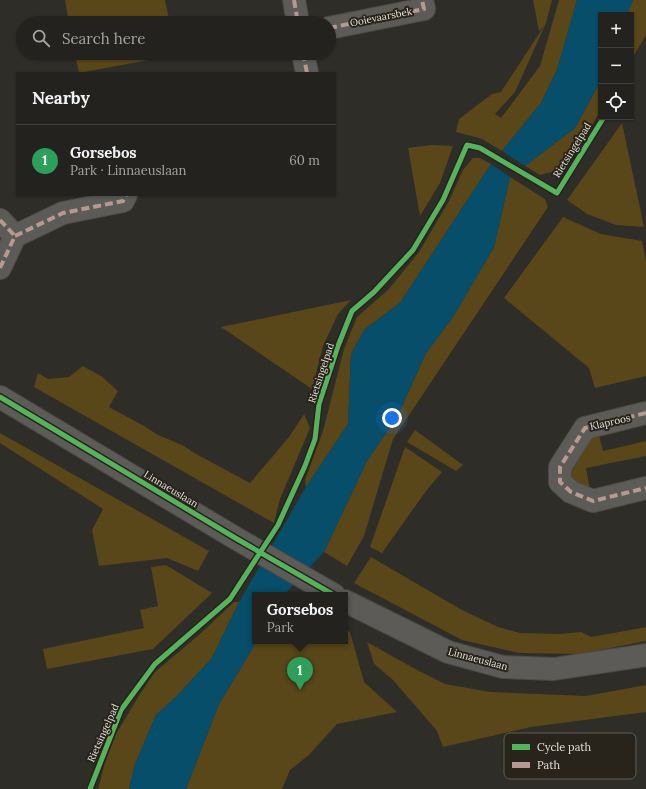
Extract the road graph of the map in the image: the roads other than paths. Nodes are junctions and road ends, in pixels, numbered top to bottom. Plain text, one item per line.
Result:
1 (294, 0) edge
2 (422, 0) edge
3 (297, 16) edge
4 (336, 27) edge
5 (304, 60) edge
6 (307, 72) edge
7 (126, 196) edge
8 (0, 220) edge
9 (15, 236) junction
10 (0, 268) edge
11 (0, 397) edge
12 (646, 414) edge
13 (646, 488) edge
14 (330, 592) edge
15 (348, 602) edge
16 (646, 655) edge

1 - 3 street
2 - 4 street, Ooievaarsbek
5 - 6 street
7 - 9 street
8 - 9 street
9 - 10 street
11 - 14 street, Linnaeuslaan
12 - 13 street, Klaproos
15 - 16 street, Linnaeuslaan

